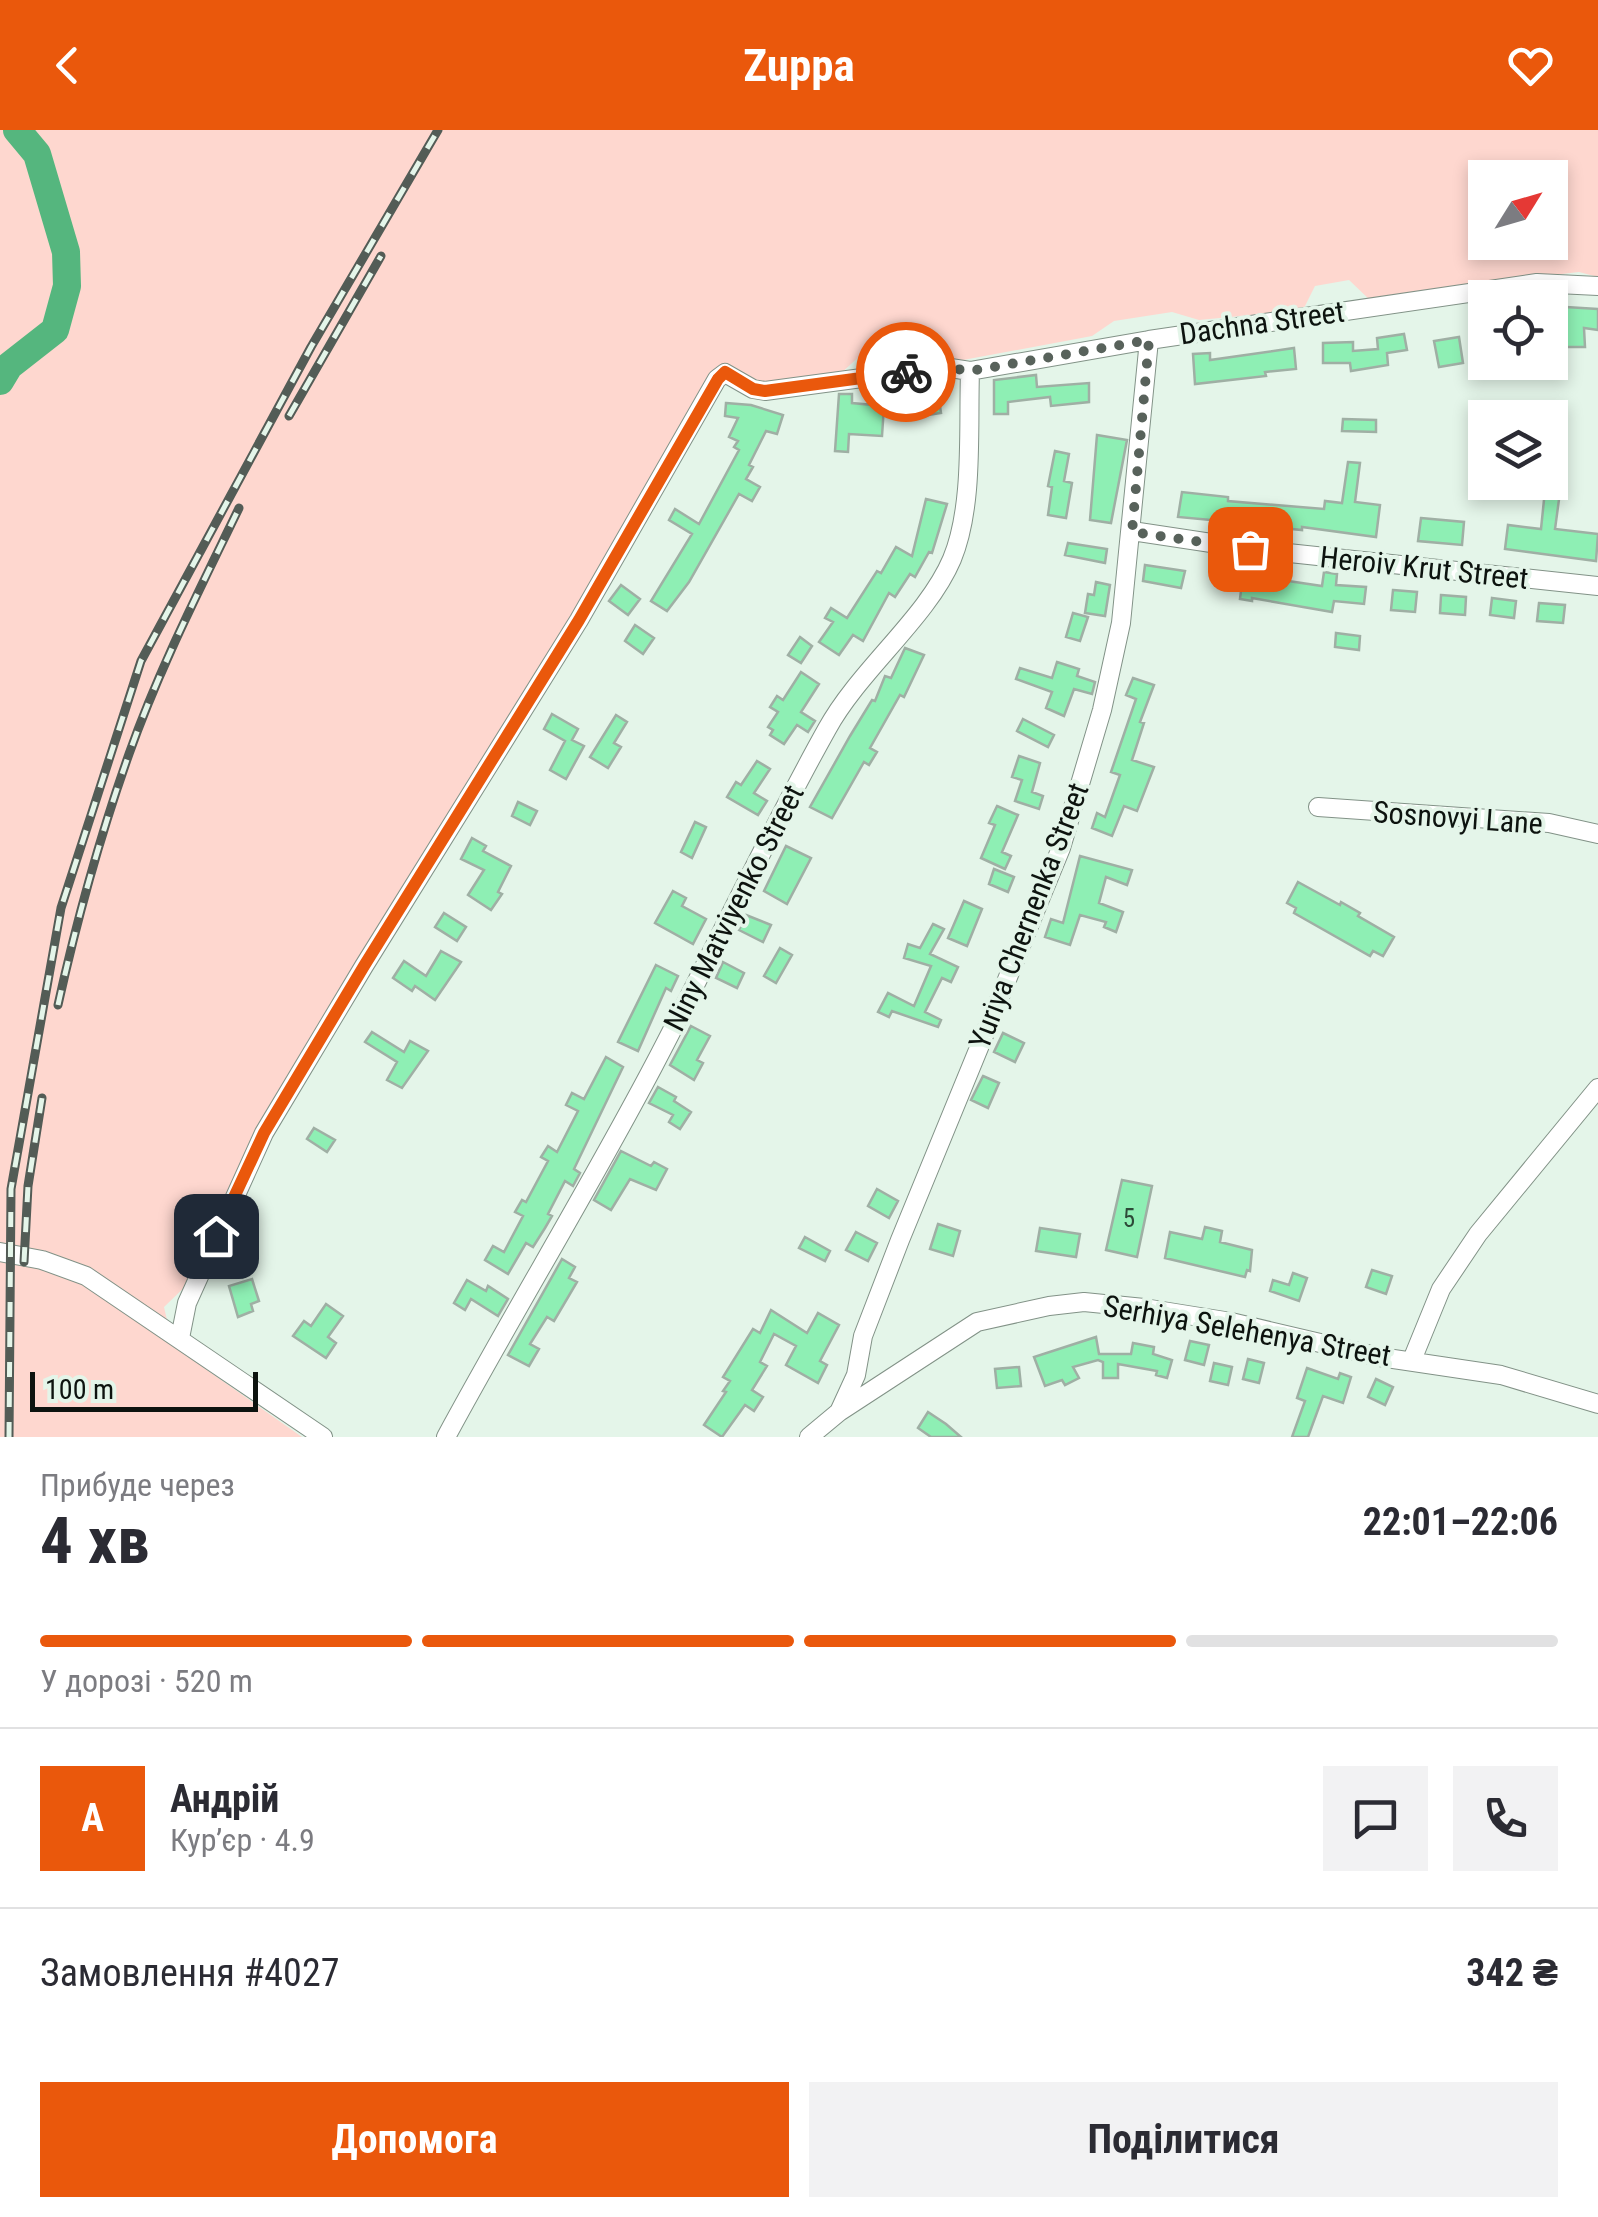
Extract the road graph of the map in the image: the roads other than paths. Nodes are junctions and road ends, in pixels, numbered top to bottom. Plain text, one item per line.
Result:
1 (1598, 286) edge
2 (1149, 340) junction
3 (970, 371) junction
4 (1132, 532) junction
5 (1598, 586) edge
6 (1318, 807) dead end
7 (1598, 834) edge
8 (1598, 1088) edge
9 (0, 1252) edge
10 (180, 1338) junction
11 (1412, 1360) junction
12 (1598, 1404) edge
13 (839, 1412) junction
14 (324, 1437) edge
15 (446, 1437) edge
16 (809, 1437) edge

1 - 2 street, Dachna Street
2 - 3 street, Dachna Street
2 - 4 street, Yuriya Chernenka Street
3 - 10 street, Dachna Street
3 - 15 street, Niny Matviyenko Street
4 - 5 street, Heroiv Krut Street
4 - 13 street, Yuriya Chernenka Street
6 - 7 street, Sosnovyi Lane
8 - 11 street
9 - 10 street
10 - 14 street
11 - 12 street, Serhiya Selehenya Street
11 - 13 street, Serhiya Selehenya Street
13 - 16 street, Serhiya Selehenya Street

